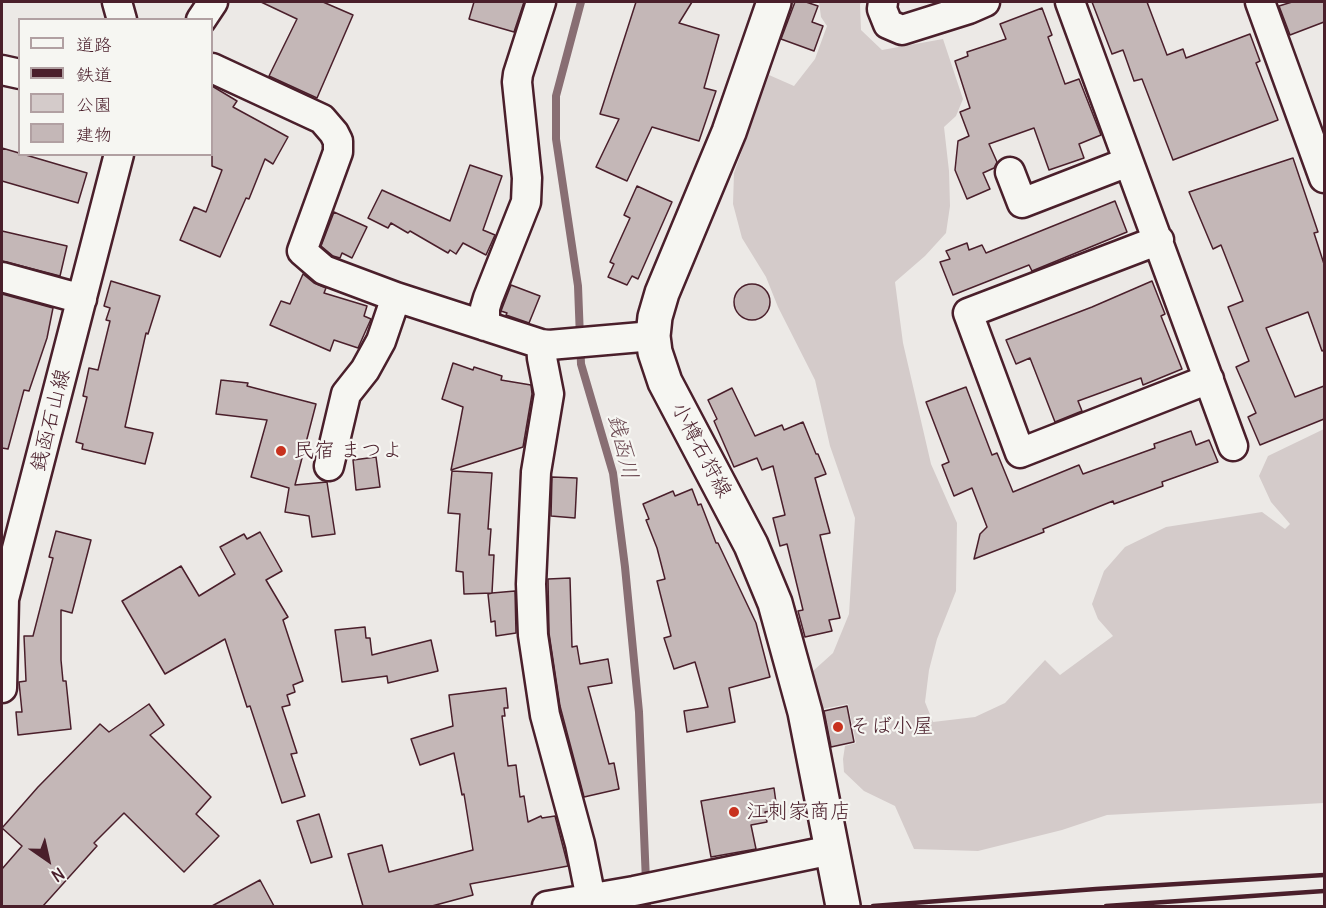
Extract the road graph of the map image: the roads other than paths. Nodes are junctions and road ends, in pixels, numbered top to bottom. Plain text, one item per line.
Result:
1 (117, 2) edge
2 (213, 2) edge
3 (541, 2) edge
4 (774, 2) edge
5 (883, 2) edge
6 (985, 2) edge
7 (1070, 2) edge
8 (1260, 2) edge
9 (121, 18) edge
10 (202, 18) edge
11 (213, 68) edge
12 (2, 70) edge
13 (18, 74) edge
14 (118, 156) edge
15 (1128, 162) junction
16 (1010, 172) dead end
17 (1324, 178) edge
18 (1158, 240) junction
19 (2, 277) edge
20 (396, 297) junction
21 (82, 299) junction
22 (485, 326) junction
23 (653, 336) junction
24 (545, 344) junction
25 (1209, 379) junction
26 (1233, 446) dead end
27 (329, 466) dead end
28 (2, 688) edge
29 (832, 850) junction
30 (591, 899) junction
31 (547, 906) edge
32 (843, 906) edge

1 - 9 street
2 - 10 street
3 - 22 street
4 - 23 main road, 小樽石狩線
5 - 6 street
7 - 15 street
8 - 17 street
11 - 20 street
12 - 13 street
14 - 21 street, 銭函石山線
15 - 16 street
15 - 18 street
18 - 25 street
18 - 25 street
19 - 21 street
20 - 22 street
20 - 27 street
21 - 28 street, 銭函石山線
22 - 24 street
23 - 24 street
23 - 29 main road, 小樽石狩線
24 - 30 street
25 - 26 street
29 - 30 street
29 - 32 main road, 小樽石狩線
30 - 31 street

